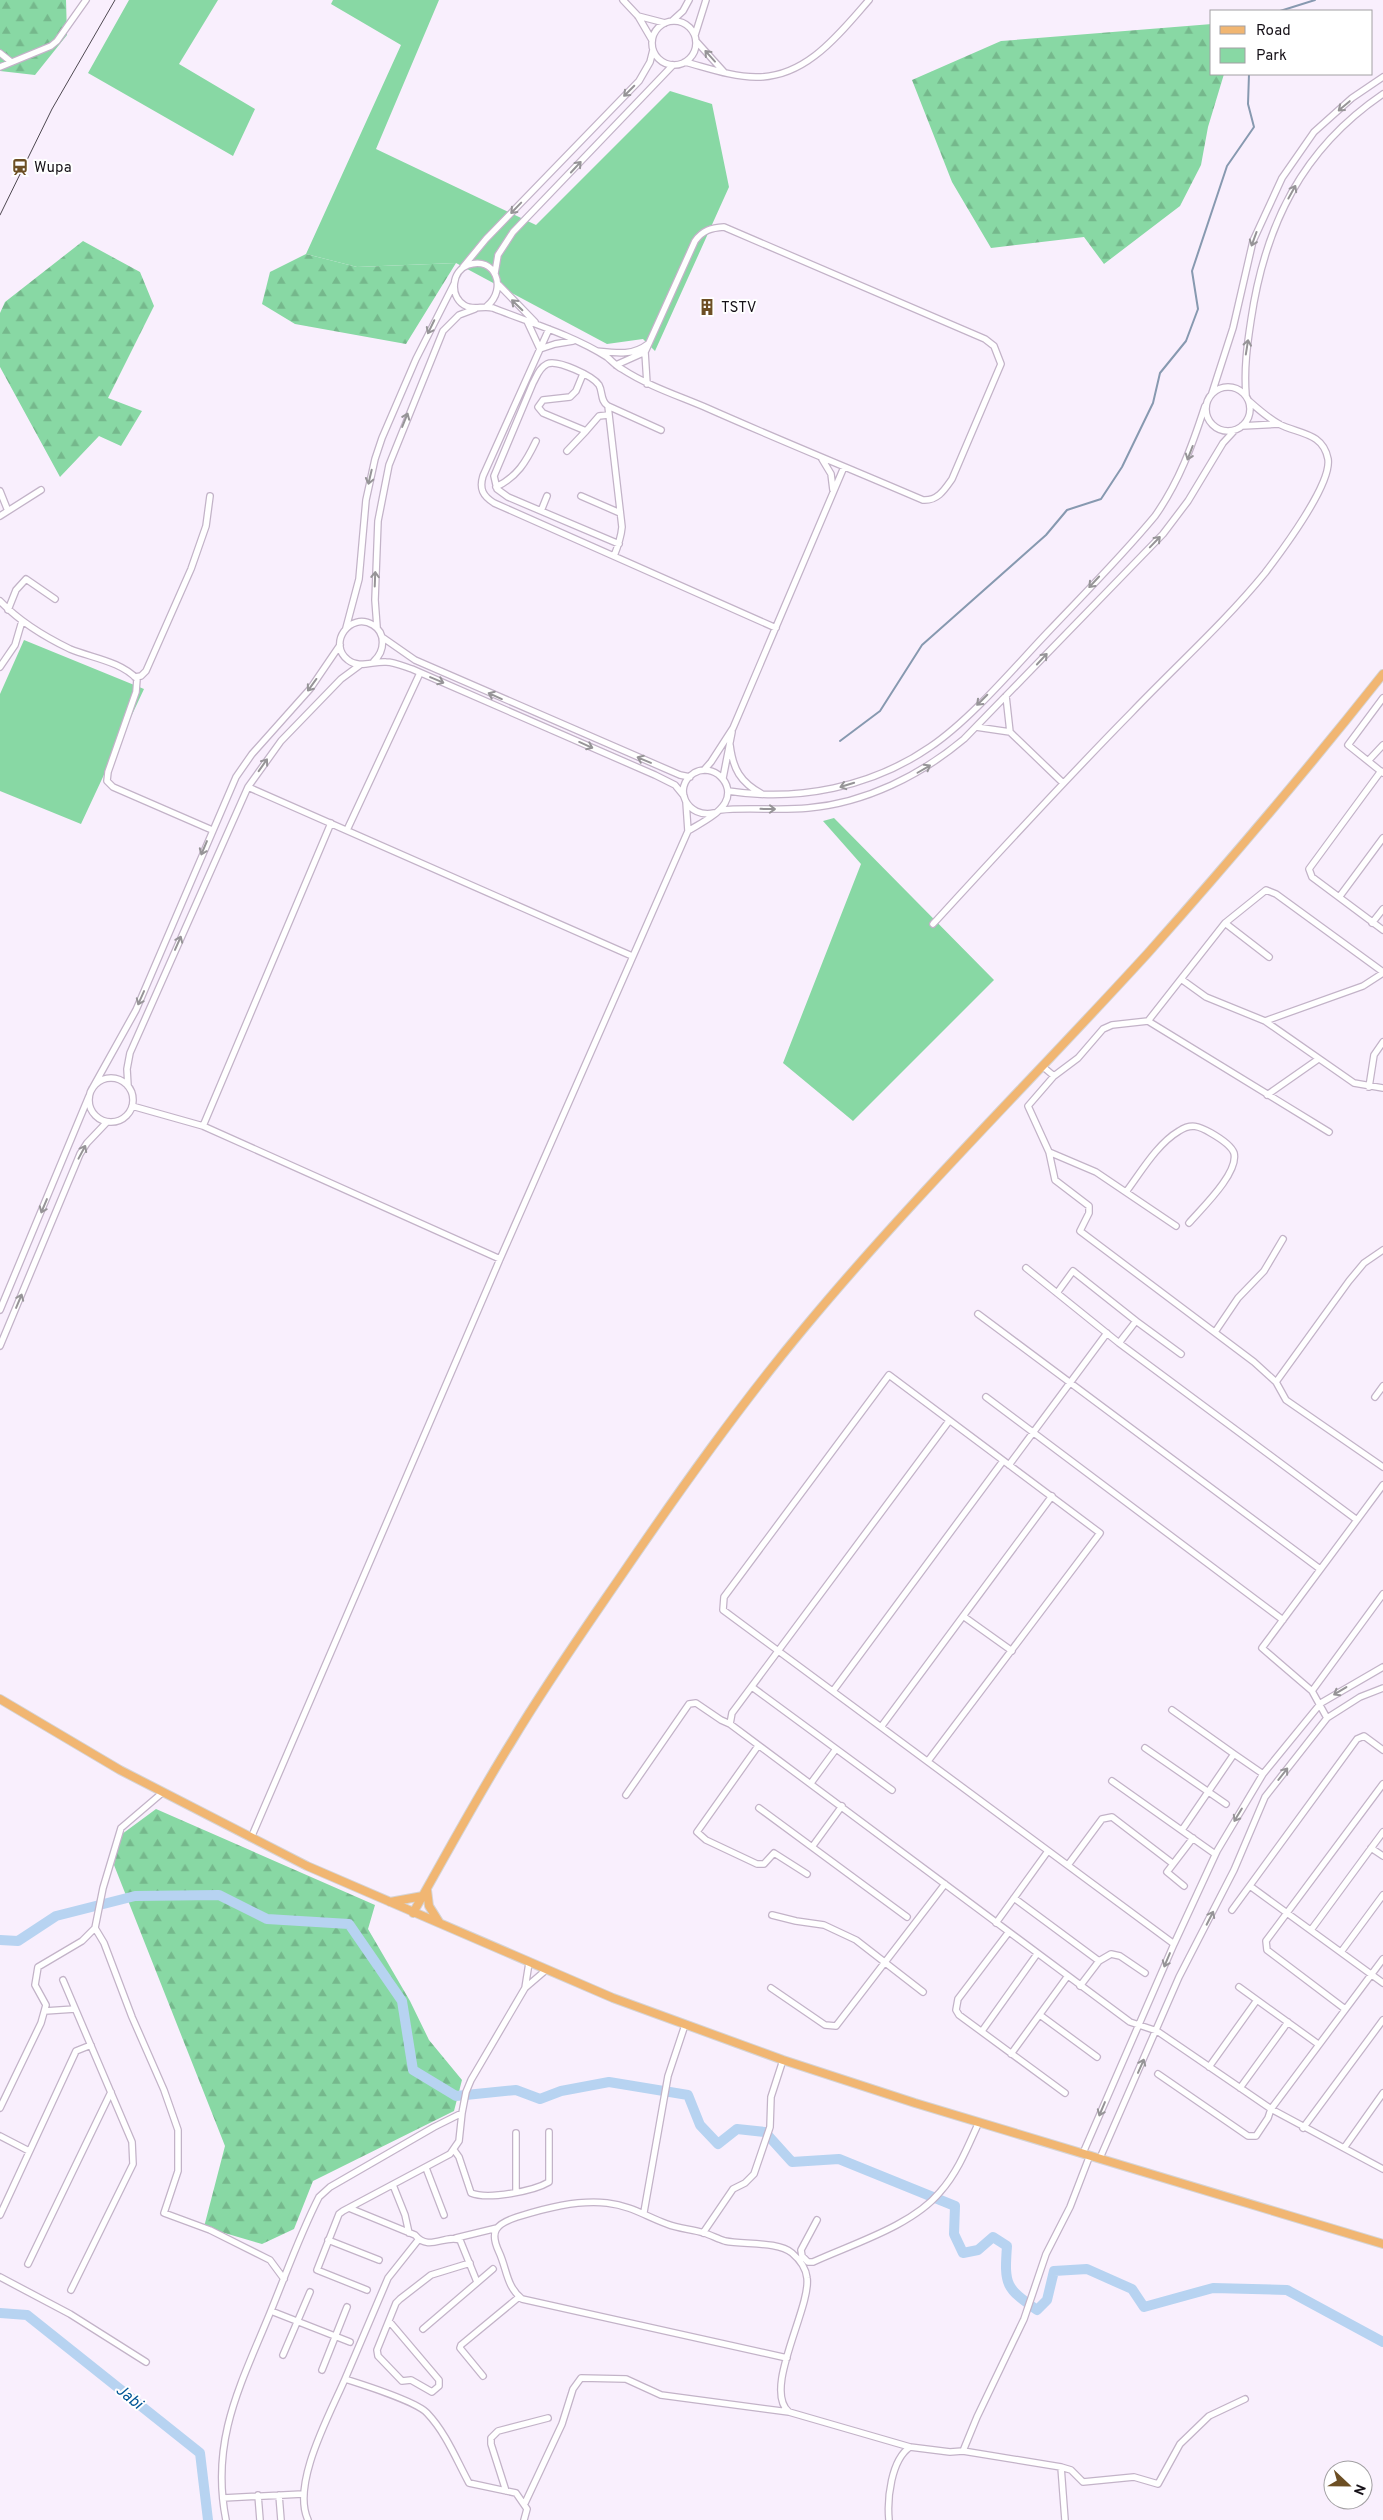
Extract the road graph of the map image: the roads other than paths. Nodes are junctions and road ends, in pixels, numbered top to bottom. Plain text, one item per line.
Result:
1 (86, 0) edge
2 (623, 0) edge
3 (689, 0) edge
4 (706, 0) edge
5 (869, 0) edge
6 (638, 16) junction
7 (672, 21) junction
8 (665, 22) junction
9 (696, 38) junction
10 (652, 40) junction
11 (653, 50) junction
12 (0, 53) edge
13 (10, 61) junction
14 (685, 62) junction
15 (673, 65) junction
16 (0, 67) edge
17 (724, 72) junction
18 (1383, 77) edge
19 (1383, 94) edge
20 (460, 270) junction
21 (495, 273) junction
22 (454, 284) junction
23 (499, 285) junction
24 (487, 306) junction
25 (475, 308) junction
26 (526, 321) junction
27 (537, 324) junction
28 (549, 329) junction
29 (574, 341) junction
30 (650, 342) junction
31 (540, 350) junction
32 (594, 350) junction
33 (646, 352) junction
34 (616, 365) junction
35 (583, 374) junction
36 (647, 384) junction
37 (1212, 393) junction
38 (1247, 398) junction
39 (608, 406) junction
40 (1205, 406) junction
41 (608, 415) junction
42 (1279, 424) junction
43 (1242, 426) junction
44 (661, 430) dead end
45 (1235, 430) junction
46 (586, 432) junction
47 (536, 441) dead end
48 (567, 451) dead end
49 (822, 459) junction
50 (844, 467) junction
51 (496, 487) junction
52 (41, 490) dead end
53 (0, 491) edge
54 (833, 491) junction
55 (210, 496) dead end
56 (547, 496) dead end
57 (581, 496) dead end
58 (8, 511) junction
59 (541, 511) junction
60 (620, 513) junction
61 (0, 516) edge
62 (619, 544) junction
63 (614, 556) junction
64 (55, 599) dead end
65 (0, 601) edge
66 (8, 610) junction
67 (22, 621) junction
68 (377, 627) junction
69 (346, 628) junction
70 (776, 628) junction
71 (382, 637) junction
72 (340, 645) junction
73 (374, 661) junction
74 (360, 665) junction
75 (0, 667) edge
76 (420, 672) junction
77 (1383, 674) edge
78 (135, 677) junction
79 (1006, 696) junction
80 (1383, 698) edge
81 (976, 727) junction
82 (733, 728) junction
83 (1010, 732) junction
84 (1383, 745) edge
85 (730, 746) junction
86 (1368, 761) junction
87 (704, 770) junction
88 (1382, 772) edge
89 (690, 776) junction
90 (723, 778) junction
91 (1063, 783) junction
92 (248, 787) junction
93 (728, 791) junction
94 (764, 795) junction
95 (685, 799) junction
96 (717, 811) junction
97 (331, 823) junction
98 (212, 830) junction
99 (347, 830) junction
100 (688, 831) junction
101 (1383, 838) edge
102 (1340, 896) junction
103 (1383, 909) edge
104 (1225, 923) junction
105 (1372, 923) junction
106 (933, 924) dead end
107 (1383, 930) edge
108 (632, 956) junction
109 (1269, 957) dead end
110 (1383, 972) edge
111 (1181, 979) junction
112 (1148, 1021) junction
113 (1265, 1022) junction
114 (1383, 1042) edge
115 (1318, 1060) junction
116 (1042, 1066) junction
117 (1054, 1076) junction
118 (128, 1086) junction
119 (1369, 1087) junction
120 (92, 1088) junction
121 (1383, 1088) edge
122 (1267, 1095) junction
123 (89, 1096) junction
124 (132, 1106) junction
125 (107, 1122) junction
126 (203, 1126) junction
127 (1330, 1132) dead end
128 (1049, 1152) junction
129 (1126, 1192) junction
130 (1189, 1223) dead end
131 (1176, 1226) dead end
132 (1282, 1238) dead end
133 (1383, 1250) edge
134 (500, 1259) junction
135 (1026, 1268) dead end
136 (1057, 1293) junction
137 (0, 1310) edge
138 (978, 1314) dead end
139 (1136, 1321) junction
140 (1215, 1332) junction
141 (1107, 1333) junction
142 (1119, 1343) junction
143 (0, 1346) edge
144 (1181, 1354) dead end
145 (1070, 1382) junction
146 (1276, 1382) junction
147 (1383, 1386) edge
148 (986, 1397) dead end
149 (1375, 1397) dead end
150 (949, 1421) junction
151 (1033, 1432) junction
152 (1003, 1460) junction
153 (1009, 1465) junction
154 (1383, 1467) edge
155 (1383, 1485) edge
156 (1052, 1496) junction
157 (1357, 1520) junction
158 (1320, 1569) junction
159 (1383, 1594) edge
160 (963, 1616) junction
161 (1283, 1620) junction
162 (779, 1651) junction
163 (1012, 1651) junction
164 (1383, 1667) edge
165 (752, 1687) junction
166 (1383, 1688) edge
167 (1312, 1690) junction
168 (833, 1691) junction
169 (0, 1699) edge
170 (1321, 1703) junction
171 (1172, 1710) dead end
172 (1327, 1718) junction
173 (730, 1724) junction
174 (881, 1726) junction
175 (758, 1746) junction
176 (1145, 1748) dead end
177 (836, 1749) junction
178 (1383, 1750) edge
179 (1234, 1754) junction
180 (928, 1761) junction
181 (1263, 1774) junction
182 (1112, 1781) dead end
183 (811, 1783) junction
184 (1383, 1784) edge
185 (892, 1790) dead end
186 (1208, 1792) junction
187 (162, 1793) junction
188 (626, 1795) dead end
189 (1226, 1804) dead end
190 (842, 1806) junction
191 (759, 1808) dead end
192 (1182, 1830) junction
193 (1383, 1832) edge
194 (251, 1838) junction
195 (1192, 1838) junction
196 (812, 1847) junction
197 (1371, 1848) junction
198 (1048, 1851) junction
199 (1215, 1854) junction
200 (1383, 1856) edge
201 (1172, 1863) junction
202 (1068, 1865) junction
203 (807, 1874) dead end
204 (945, 1884) junction
205 (1184, 1886) dead end
206 (1250, 1886) junction
207 (427, 1888) junction
208 (1383, 1895) edge
209 (422, 1896) junction
210 (1014, 1898) junction
211 (388, 1902) junction
212 (1232, 1910) dead end
213 (413, 1913) junction
214 (1288, 1913) junction
215 (772, 1915) dead end
216 (907, 1917) dead end
217 (996, 1923) junction
218 (95, 1926) junction
219 (442, 1926) junction
220 (1311, 1930) junction
221 (1008, 1933) junction
222 (1174, 1944) junction
223 (1341, 1952) junction
224 (1037, 1954) junction
225 (1383, 1959) edge
226 (1099, 1960) junction
227 (529, 1963) junction
228 (885, 1964) junction
229 (546, 1970) junction
230 (1145, 1973) dead end
231 (1372, 1974) junction
232 (1067, 1977) junction
233 (63, 1980) dead end
234 (1383, 1983) edge
235 (1080, 1986) junction
236 (1239, 1987) dead end
237 (525, 1988) junction
238 (771, 1988) dead end
239 (923, 1992) dead end
240 (1258, 2000) junction
241 (75, 2009) junction
242 (1345, 2009) junction
243 (45, 2011) junction
244 (1040, 2015) junction
245 (1383, 2020) edge
246 (1288, 2022) junction
247 (1139, 2023) junction
248 (685, 2025) junction
249 (982, 2031) junction
250 (1157, 2031) junction
251 (1318, 2044) junction
252 (91, 2045) junction
253 (1011, 2054) junction
254 (1097, 2057) dead end
255 (783, 2060) junction
256 (1210, 2067) junction
257 (1158, 2074) dead end
258 (1240, 2088) junction
259 (111, 2092) junction
260 (1065, 2093) dead end
261 (1382, 2096) edge
262 (0, 2108) edge
263 (463, 2110) junction
264 (1271, 2110) junction
265 (980, 2122) junction
266 (1303, 2128) junction
267 (549, 2132) dead end
268 (516, 2133) dead end
269 (0, 2136) edge
270 (1344, 2148) junction
271 (454, 2150) junction
272 (29, 2151) junction
273 (1087, 2154) junction
274 (1100, 2158) junction
275 (426, 2168) junction
276 (1383, 2169) edge
277 (393, 2185) junction
278 (516, 2191) junction
279 (349, 2208) junction
280 (644, 2212) junction
281 (0, 2215) edge
282 (444, 2215) dead end
283 (818, 2220) dead end
284 (497, 2228) junction
285 (703, 2232) junction
286 (409, 2233) junction
287 (456, 2238) junction
288 (418, 2239) junction
289 (328, 2240) junction
290 (1383, 2244) edge
291 (379, 2260) dead end
292 (470, 2263) junction
293 (28, 2264) dead end
294 (492, 2268) dead end
295 (0, 2277) edge
296 (284, 2280) junction
297 (477, 2282) junction
298 (71, 2290) dead end
299 (367, 2290) dead end
300 (310, 2292) dead end
301 (519, 2297) junction
302 (347, 2307) dead end
303 (271, 2311) junction
304 (297, 2321) junction
305 (389, 2321) junction
306 (422, 2329) dead end
307 (334, 2336) junction
308 (350, 2342) dead end
309 (283, 2354) dead end
310 (787, 2358) junction
311 (146, 2362) dead end
312 (322, 2370) dead end
313 (483, 2376) dead end
314 (345, 2379) junction
315 (1246, 2399) dead end
316 (789, 2412) junction
317 (548, 2418) dead end
318 (910, 2447) junction
319 (963, 2451) junction
320 (1061, 2467) junction
321 (506, 2491) junction
322 (303, 2494) junction
323 (258, 2495) junction
324 (279, 2495) junction
325 (222, 2498) junction
326 (525, 2503) junction
327 (226, 2520) edge
328 (260, 2520) edge
329 (281, 2520) edge
330 (308, 2520) edge
331 (524, 2520) edge
332 (888, 2520) edge
333 (1065, 2520) edge

1 - 13 street
2 - 6 street
3 - 7 street
4 - 9 street
5 - 17 street
6 - 8 street
6 - 10 street
7 - 8 street
7 - 9 street
8 - 10 street
9 - 14 street
17 -> 9 street
10 - 11 street
11 - 15 street
11 -> 20 street
12 - 13 street
13 - 16 street
14 - 15 street
14 - 17 street
21 -> 15 street
18 -> 37 street
38 -> 19 street
20 - 21 street
20 - 22 street
21 - 23 street
22 - 25 street
22 -> 69 street
23 - 24 street
27 -> 23 street
24 - 25 street
24 - 26 street
68 -> 25 street
26 - 27 street
26 - 31 street
27 - 28 street
28 - 29 street
28 - 31 street
29 - 31 street
29 - 32 street
30 - 32 street
30 - 33 street
30 - 50 street
31 - 63 street
32 - 34 street
33 - 34 street
33 - 36 street
34 - 36 street
35 - 39 street
35 - 46 street
35 - 51 street
36 - 49 street
37 - 38 street
37 - 40 street
38 - 42 street
38 - 43 street
39 - 41 street
39 - 44 street
40 - 45 street
40 -> 94 street
41 - 46 street
41 - 60 street
42 - 43 street
42 - 91 street
43 - 45 street
79 -> 45 street
46 - 48 street
47 - 51 street
49 - 50 street
49 - 54 street
50 - 54 street
51 - 59 street
52 - 58 street
53 - 58 street
54 - 70 street
55 - 78 street
56 - 59 street
57 - 60 street
58 - 61 street
59 - 62 street
60 - 62 street
62 - 63 street
63 - 70 street
64 - 66 street
65 - 66 street
66 - 67 street
67 - 75 street
67 - 78 street
68 - 69 street
68 - 71 street
69 - 72 street
70 - 82 street
71 - 73 street
89 -> 71 street
72 - 74 street
72 -> 98 street
73 - 74 street
73 - 76 street
92 -> 74 street
76 -> 95 street
76 - 99 street
77 - 116 main road
78 - 98 street
79 - 81 street
79 - 83 street
80 - 86 street
81 - 83 street
96 -> 81 street
82 - 85 street
82 - 87 street
83 - 91 street
84 - 86 street
85 - 90 street
85 - 94 street
86 - 88 street
87 - 89 street
87 - 90 street
88 - 102 street
89 - 95 street
90 - 93 street
91 - 106 street
92 - 97 street
118 -> 92 street
93 - 94 street
93 - 96 street
95 - 96 street
95 - 100 street
96 - 100 street
97 - 99 street
97 - 126 street
98 -> 120 street
99 - 108 street
100 - 108 street
101 - 102 street
102 - 105 street
103 - 105 street
104 - 109 street
104 - 110 street
104 - 111 street
105 - 107 street
108 - 134 street
110 - 113 street
111 - 112 street
111 - 113 street
112 - 117 street
112 - 122 street
113 - 115 street
114 - 119 street
115 - 119 street
115 - 122 street
116 - 117 street
116 - 207 main road
117 - 128 street
118 - 120 street
118 - 124 street
119 - 121 street
120 - 123 street
122 - 127 street
123 - 125 street
123 -> 137 street
124 - 125 street
124 - 126 street
143 -> 125 street
126 - 134 street
128 - 129 street
128 - 140 street
129 - 130 street
129 - 131 street
132 - 140 street
133 - 146 street
134 - 194 street
135 - 136 street
136 - 139 street
136 - 141 street
138 - 145 street
139 - 142 street
139 - 144 street
140 - 146 street
141 - 142 street
141 - 145 street
142 - 157 street
145 - 151 street
145 - 158 street
146 - 154 street
147 - 149 street
148 - 151 street
150 - 152 street
150 - 162 street
150 - 162 street
151 - 153 street
151 - 161 street
152 - 153 street
152 - 168 street
153 - 156 street
155 - 157 street
156 - 160 street
156 - 163 street
157 - 158 street
158 - 161 street
159 - 167 street
160 - 163 street
160 - 174 street
161 - 167 street
162 - 165 street
162 - 168 street
163 - 180 street
164 -> 170 street
165 - 173 street
165 - 177 street
166 - 172 street
167 - 170 street
168 - 174 street
169 - 187 main road
170 - 172 street
170 - 181 street
171 - 179 street
250 -> 172 street
173 - 175 street
173 - 188 street
174 - 180 street
175 - 183 street
175 - 203 street
176 - 186 street
177 - 183 street
177 - 185 street
178 - 206 street
179 - 181 street
179 - 186 street
180 - 198 street
181 -> 199 street
182 - 192 street
183 - 190 street
184 - 214 street
186 - 189 street
186 - 192 street
187 - 194 main road
187 - 218 street
190 - 196 street
190 - 204 street
191 - 196 street
192 - 195 street
193 - 197 street
194 - 211 main road
195 - 199 street
195 - 201 street
196 - 216 street
197 - 200 street
197 - 220 street
198 - 202 street
198 - 210 street
199 - 222 street
201 - 202 street
201 - 205 street
202 - 222 street
204 - 217 street
204 - 228 street
206 - 212 street
206 - 214 street
207 - 209 main road
207 - 219 main road
208 - 223 street
209 - 211 main road
209 - 213 main road
210 - 217 street
210 - 226 street
211 - 213 main road
213 - 219 main road
214 - 220 street
214 - 242 street
215 - 228 street
217 - 221 street
218 - 243 street
218 - 296 street
219 - 227 main road
220 - 223 street
221 - 224 street
221 - 249 street
222 -> 247 street
223 - 231 street
224 - 232 street
224 - 249 street
225 - 231 street
226 - 230 street
226 - 235 street
227 - 229 main road
227 - 237 street
228 - 238 street
228 - 239 street
229 - 237 street
229 - 248 main road
231 - 234 street
231 - 242 street
232 - 235 street
232 - 244 street
233 - 241 street
235 - 247 street
236 - 240 street
237 - 263 street
240 - 246 street
240 - 256 street
241 - 243 street
241 - 252 street
242 - 251 street
243 - 262 street
244 - 253 street
244 - 254 street
245 - 266 street
246 - 251 street
246 - 258 street
247 - 250 street
247 -> 273 street
248 - 255 main road
248 - 280 street
249 - 253 street
250 - 256 street
274 -> 250 street
251 - 264 street
252 - 259 street
252 - 272 street
253 - 260 street
255 - 265 main road
255 - 285 street
256 - 258 street
257 - 264 street
258 - 264 street
259 - 293 street
259 - 298 street
261 - 270 street
263 - 271 street
263 - 296 street
264 - 266 street
265 - 273 main road
265 - 283 street
266 - 270 street
267 - 278 street
268 - 278 street
269 - 272 street
270 - 276 street
271 - 275 street
271 - 278 street
272 - 281 street
273 - 274 main road
273 - 319 street
274 - 290 main road
275 - 277 street
275 - 282 street
277 - 279 street
277 - 286 street
279 - 286 street
279 - 289 street
280 - 284 street
280 - 285 street
284 - 287 street
284 - 301 street
285 - 310 street
286 - 288 street
287 - 288 street
287 - 292 street
288 - 314 street
289 - 291 street
289 - 299 street
292 - 297 street
292 - 305 street
294 - 297 street
295 - 311 street
296 - 303 street
297 - 306 street
300 - 304 street
301 - 310 street
301 - 313 street
302 - 307 street
303 - 304 street
303 - 325 street
304 - 307 street
304 - 309 street
305 - 305 street
307 - 308 street
307 - 312 street
310 - 316 street
314 - 321 street
314 - 322 street
315 - 320 street
316 - 318 street
316 - 326 street
317 - 321 street
318 - 319 street
318 - 332 street
319 - 320 street
320 - 333 street
321 - 326 street
322 - 324 street
322 - 330 street
323 - 324 street
323 - 325 street
323 - 328 street
324 - 329 street
325 - 327 street
326 - 331 street

